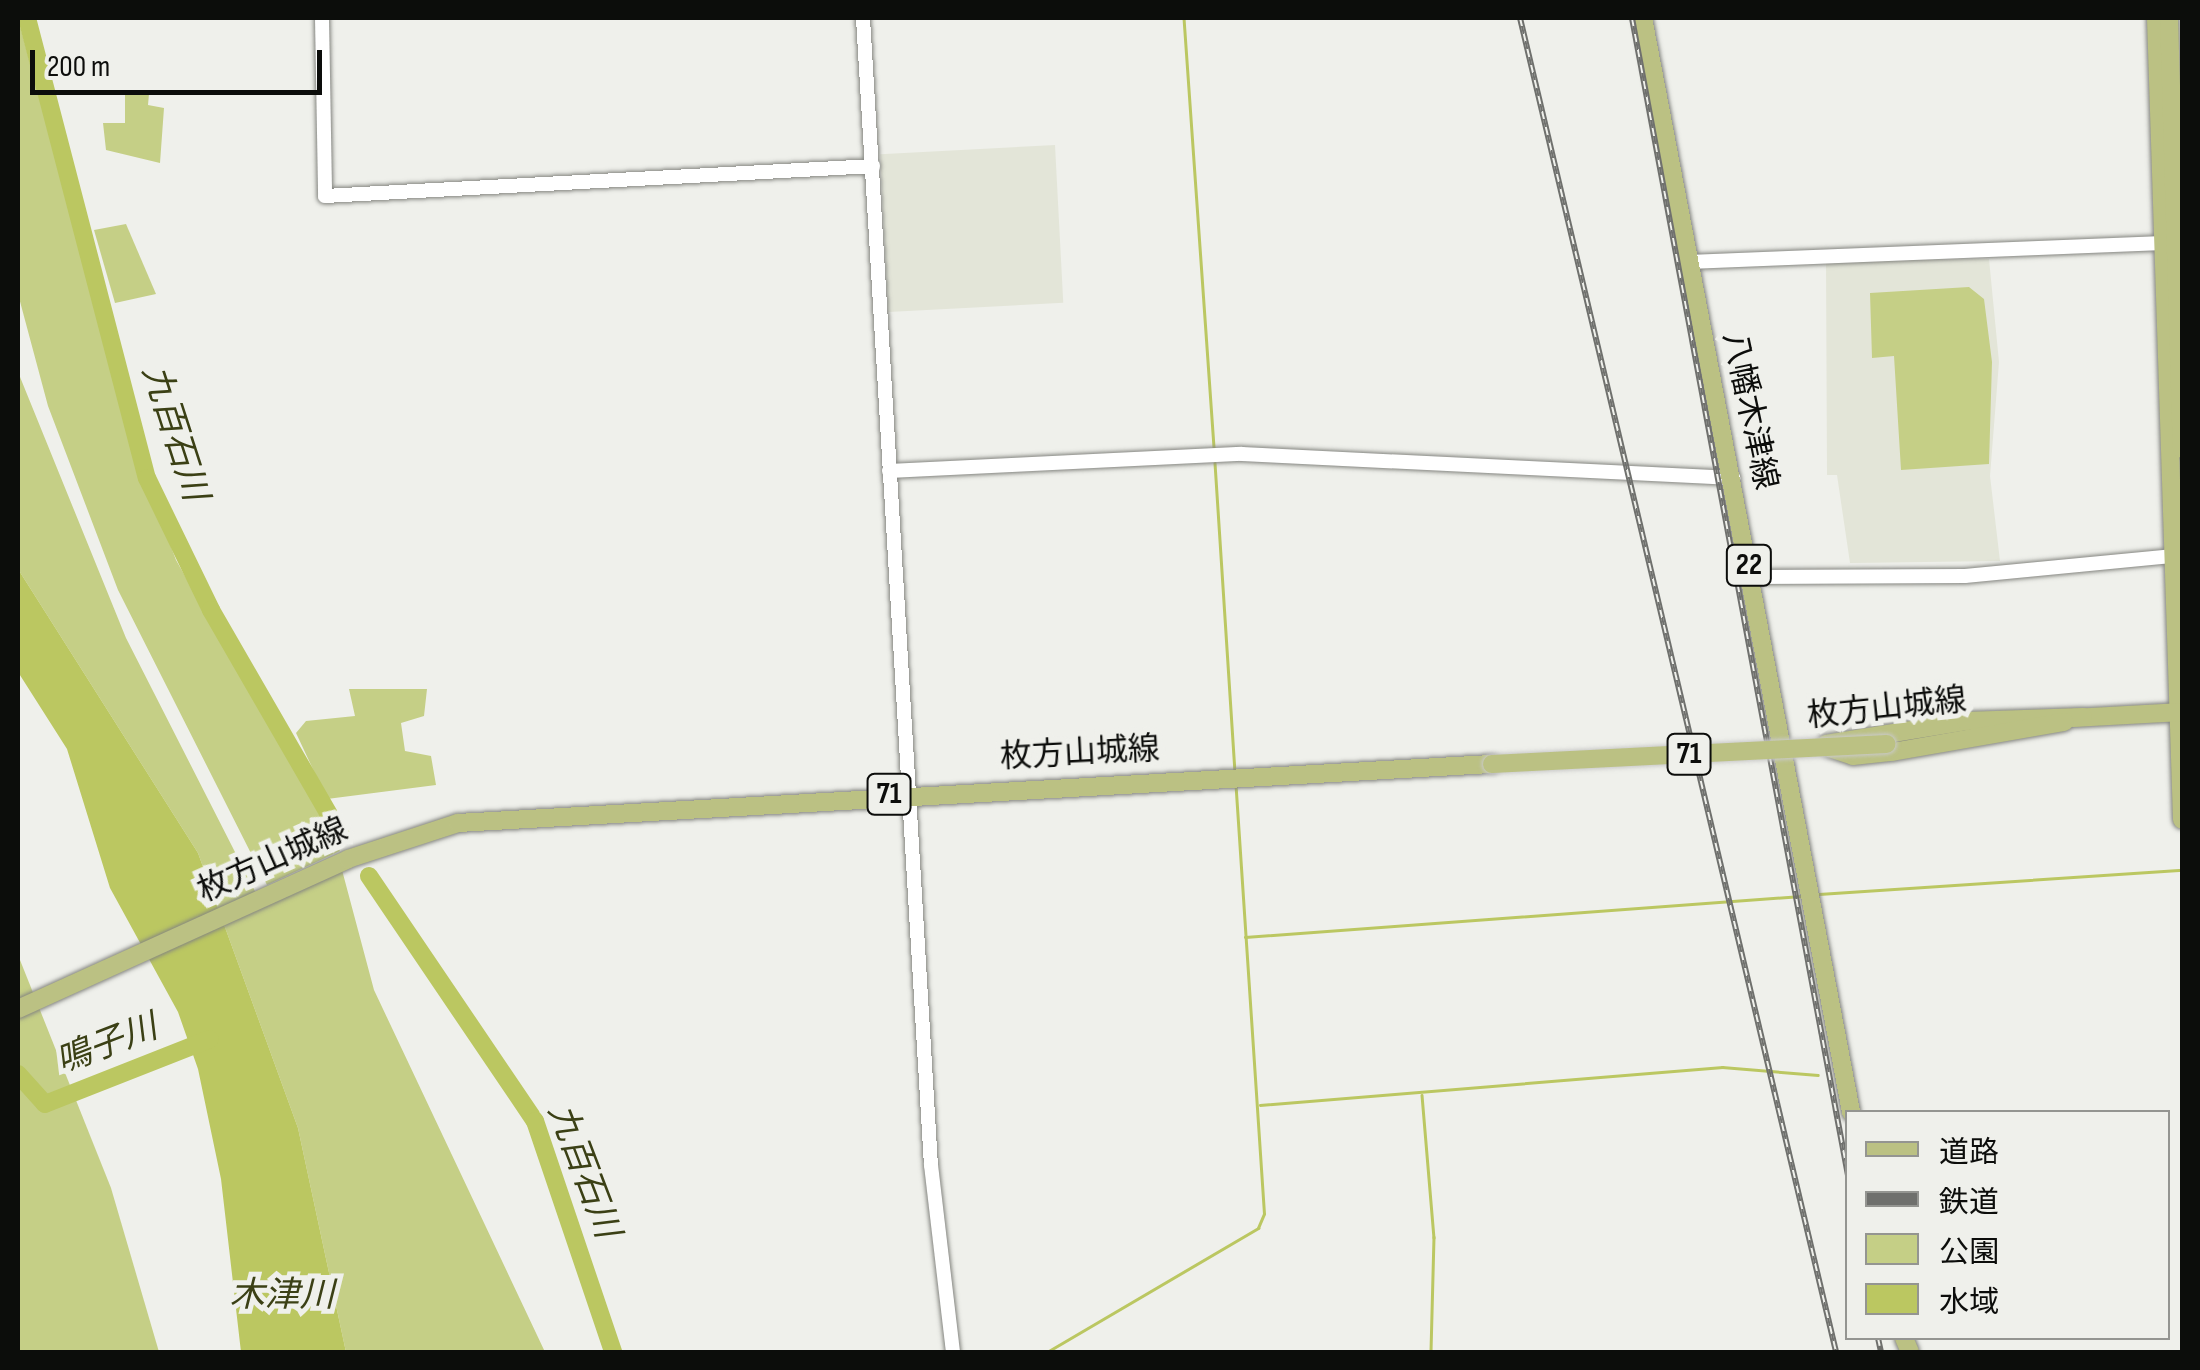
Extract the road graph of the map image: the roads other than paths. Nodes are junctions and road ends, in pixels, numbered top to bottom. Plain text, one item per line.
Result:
1 (322, 18) edge
2 (863, 18) edge
3 (1643, 18) edge
4 (2156, 18) edge
5 (2169, 18) edge
6 (873, 166) junction
7 (2174, 243) edge
8 (1689, 262) junction
9 (2182, 449) edge
10 (889, 471) junction
11 (1733, 478) junction
12 (2174, 556) junction
13 (1752, 578) junction
14 (2181, 712) edge
15 (2083, 716) junction
16 (1784, 748) junction
17 (907, 793) junction
18 (2182, 820) edge
19 (18, 1009) edge
20 (1851, 1110) edge
21 (953, 1352) edge

1 - 6 street
2 - 6 street
3 - 8 main road, 八幡木津線 / 22
4 - 7 main road
5 - 7 main road
6 - 10 street
7 - 8 street
7 - 9 main road
7 - 12 main road
8 - 11 main road, 八幡木津線 / 22
10 - 11 street
10 - 17 street
11 - 13 main road, 八幡木津線 / 22
12 - 13 street
12 - 14 main road
13 - 16 main road, 八幡木津線 / 22
14 - 15 main road, 枚方山城線 / 71
14 - 18 main road
15 - 16 main road, 71
15 - 17 main road, 枚方山城線 / 71, bridge
16 - 20 main road, 八幡木津線 / 22
17 - 19 main road, 枚方山城線 / 71
17 - 21 street

